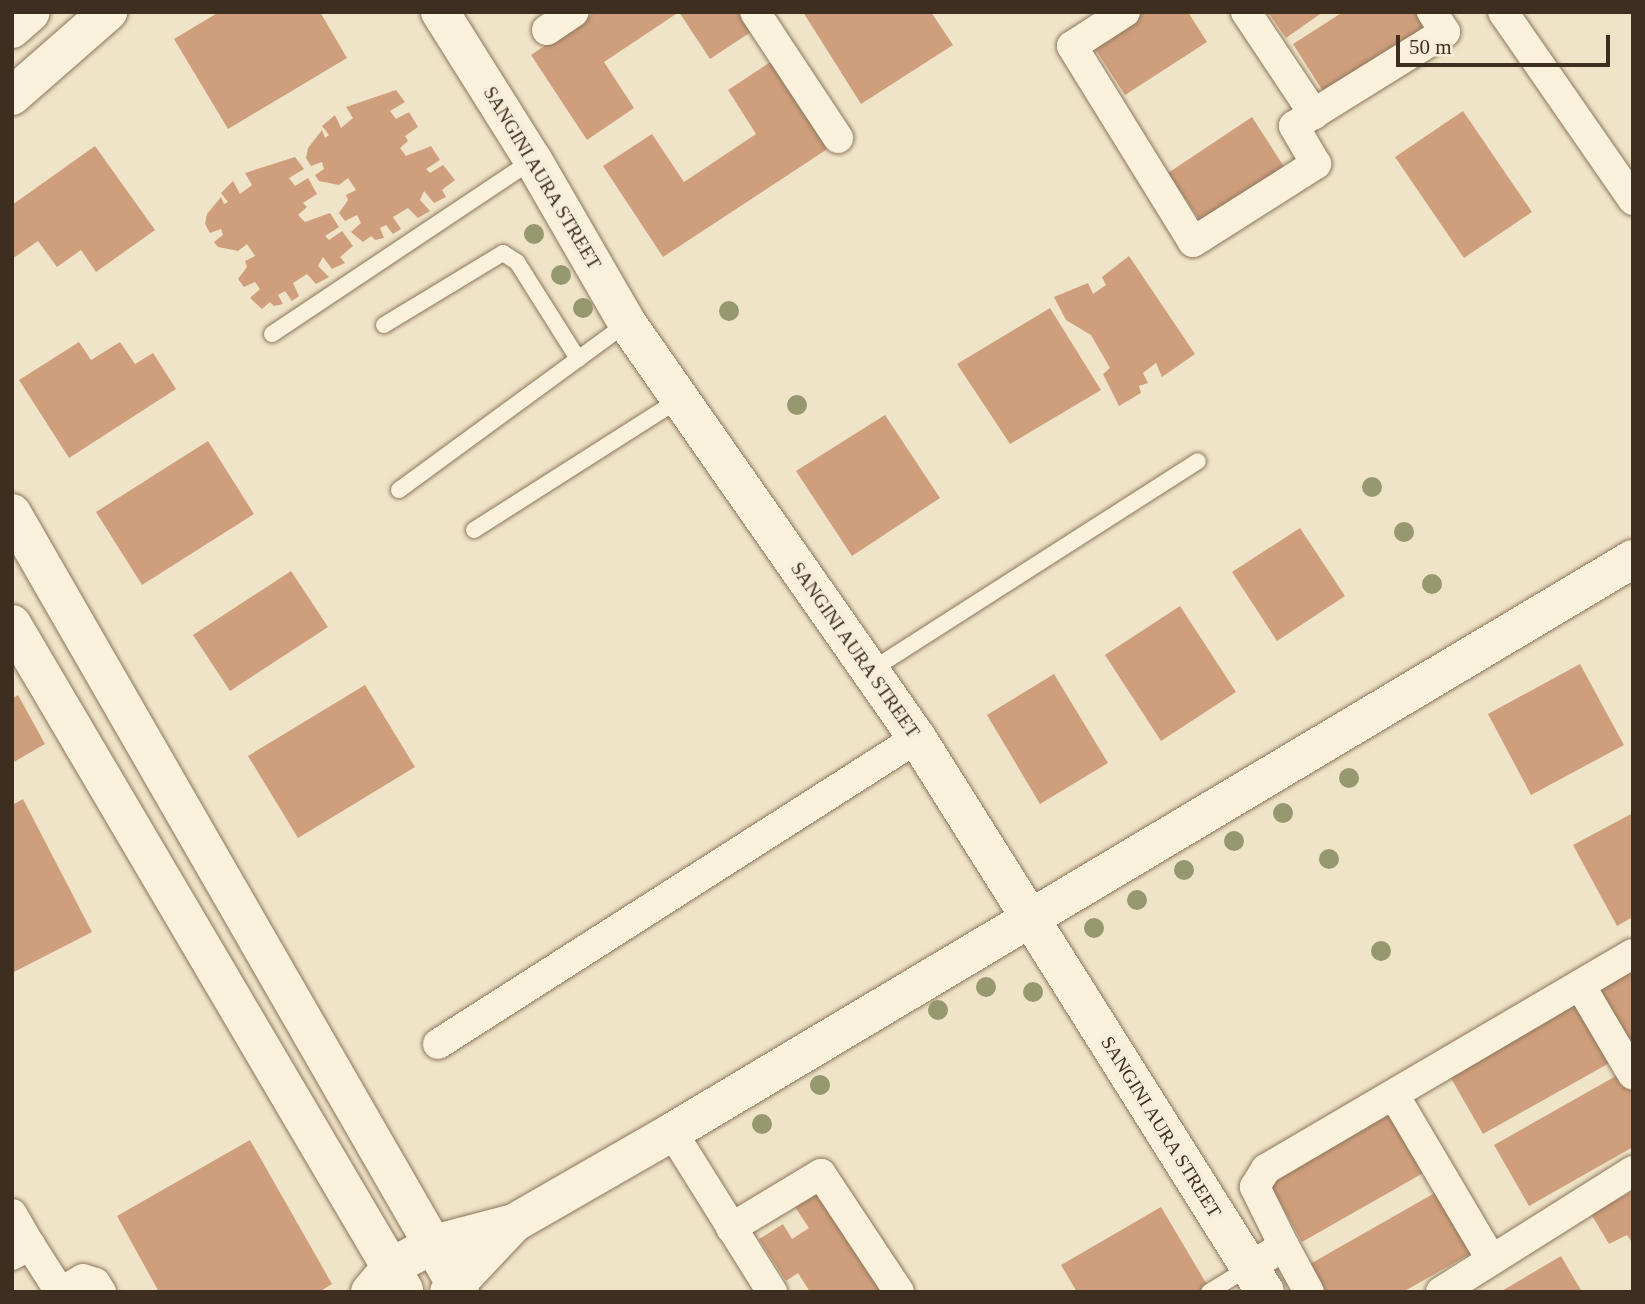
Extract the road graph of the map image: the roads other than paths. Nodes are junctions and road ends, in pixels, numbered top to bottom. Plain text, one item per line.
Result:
1 (31, 12) edge
2 (108, 12) edge
3 (440, 12) edge
4 (574, 12) edge
5 (755, 12) edge
6 (1125, 12) edge
7 (1247, 12) edge
8 (1432, 12) edge
9 (1503, 12) edge
10 (12, 29) edge
11 (547, 30) dead end
12 (12, 96) edge
13 (1314, 114) junction
14 (838, 138) dead end
15 (533, 160) junction
16 (1633, 200) edge
17 (627, 323) junction
18 (384, 325) dead end
19 (272, 334) dead end
20 (578, 359) junction
21 (680, 399) junction
22 (1198, 461) dead end
23 (400, 489) dead end
24 (12, 513) edge
25 (474, 530) dead end
26 (1633, 559) edge
27 (12, 624) edge
28 (870, 671) junction
29 (917, 738) junction
30 (1029, 919) junction
31 (1633, 954) edge
32 (1580, 985) junction
33 (438, 1044) dead end
34 (1633, 1075) edge
35 (1394, 1095) junction
36 (672, 1132) junction
37 (1633, 1171) edge
38 (12, 1214) edge
39 (514, 1223) junction
40 (731, 1228) junction
41 (434, 1244) junction
42 (1284, 1246) junction
43 (21, 1250) edge
44 (1491, 1259) junction
45 (1258, 1280) edge
46 (389, 1283) edge
47 (456, 1290) edge
48 (60, 1292) edge
49 (101, 1292) edge
50 (772, 1292) edge
51 (899, 1292) edge
52 (1209, 1292) edge
53 (1309, 1292) edge
54 (1441, 1292) edge

1 - 10 street
2 - 12 street
3 - 15 street, SANGINI AURA STREET
4 - 11 street
5 - 14 street
6 - 13 street
7 - 13 street
8 - 13 street
9 - 16 street
15 - 17 street, SANGINI AURA STREET
15 - 19 lane
17 - 20 lane
17 - 21 street, SANGINI AURA STREET
18 - 20 lane
20 - 23 lane
21 - 25 lane
21 - 28 street, SANGINI AURA STREET
22 - 28 lane
24 - 41 street
26 - 30 street
27 - 46 street
28 - 29 street, SANGINI AURA STREET
29 - 30 street, SANGINI AURA STREET
29 - 33 street
30 - 36 street
30 - 45 street, SANGINI AURA STREET
31 - 32 street
32 - 34 street
32 - 35 street
35 - 42 street
35 - 44 street
36 - 39 street
36 - 40 street
37 - 44 street
38 - 43 street
39 - 41 street
39 - 47 street
40 - 50 street
40 - 51 street
41 - 46 street
41 - 47 street
42 - 45 street
42 - 53 street
43 - 48 street
44 - 54 street
45 - 52 lane
48 - 49 street

